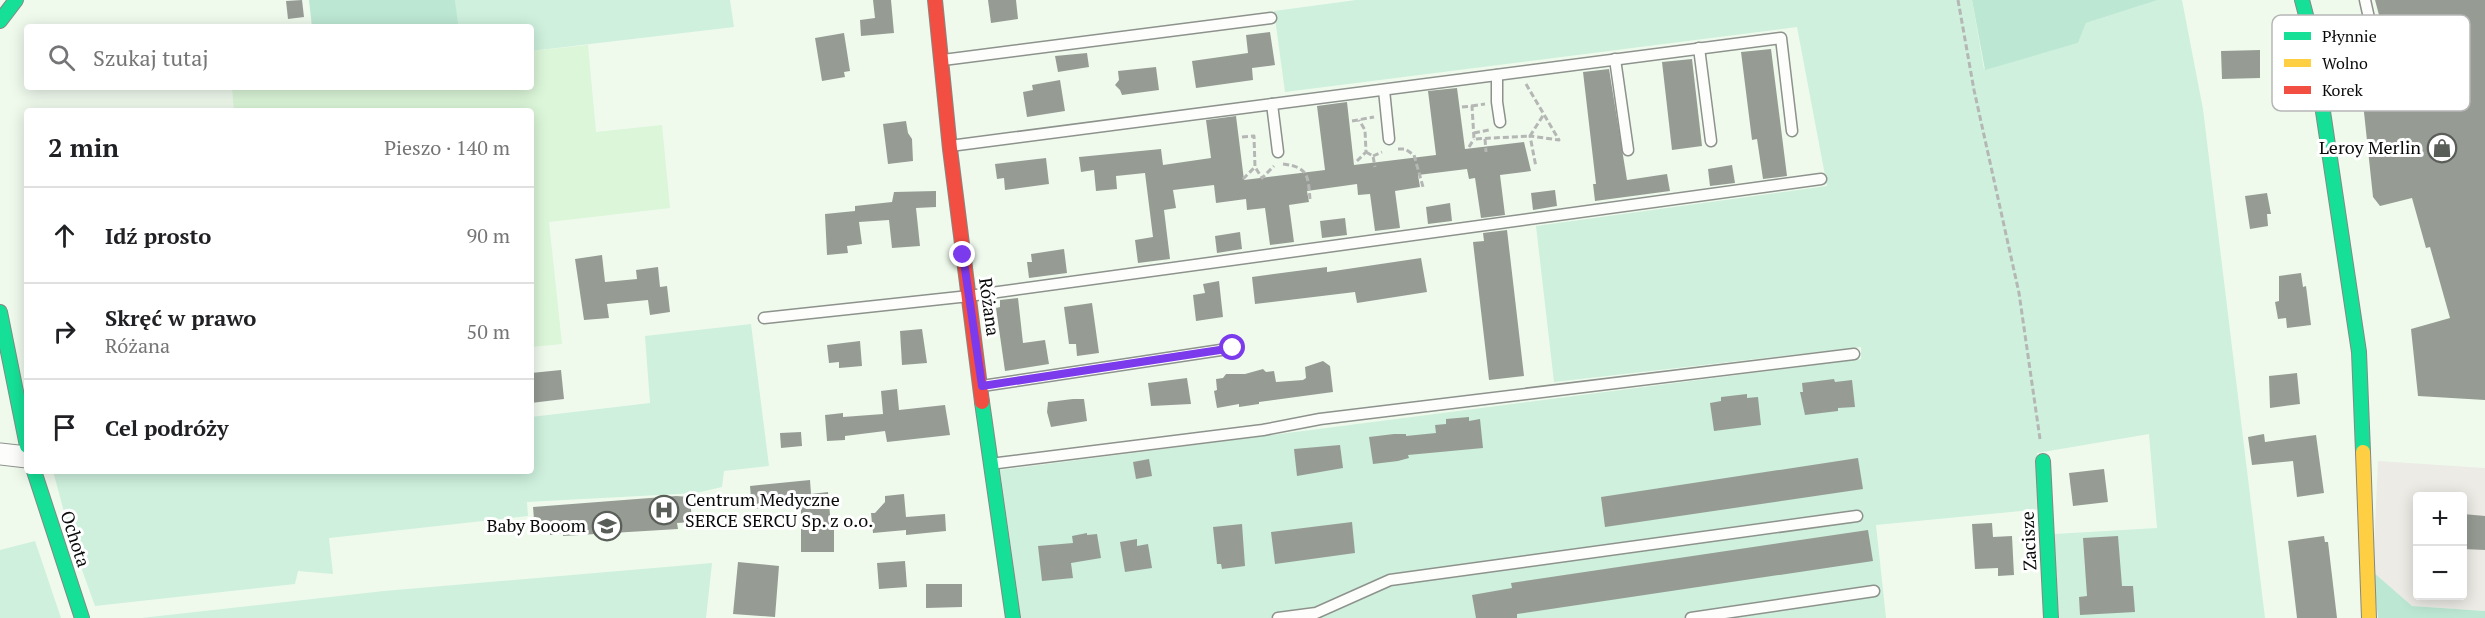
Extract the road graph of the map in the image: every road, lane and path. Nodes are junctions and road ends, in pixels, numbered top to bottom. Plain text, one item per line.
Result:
1 (16, 0) edge
2 (935, 0) edge
3 (1958, 0) edge
4 (2302, 0) edge
5 (2365, 0) edge
6 (2306, 15) edge
7 (2369, 15) edge
8 (1271, 18) dead end
9 (0, 21) edge
10 (1699, 48) junction
11 (1615, 59) junction
12 (943, 60) junction
13 (1519, 72) junction
14 (1497, 75) junction
15 (1384, 90) junction
16 (1272, 104) junction
17 (2323, 111) edge
18 (1388, 114) junction
19 (1359, 120) junction
20 (1352, 121) dead end
21 (1500, 122) dead end
22 (1792, 130) dead end
23 (1485, 138) dead end
24 (1474, 139) dead end
25 (1711, 141) dead end
26 (1389, 145) joint
27 (950, 147) junction
28 (1469, 147) dead end
29 (1395, 149) dead end
30 (1628, 150) dead end
31 (1278, 152) dead end
32 (1366, 152) junction
33 (1486, 152) dead end
34 (1373, 156) junction
35 (1357, 162) dead end
36 (1255, 167) dead end
37 (1375, 167) dead end
38 (1536, 167) dead end
39 (1243, 179) dead end
40 (1821, 179) dead end
41 (1423, 187) dead end
42 (969, 296) junction
43 (0, 312) edge
44 (764, 318) dead end
45 (1233, 348) dead end
46 (1854, 354) dead end
47 (982, 386) junction
48 (24, 431) edge
49 (0, 454) edge
50 (24, 456) edge
51 (2043, 461) joint
52 (990, 464) junction
53 (35, 474) edge
54 (1857, 516) dead end
55 (1874, 591) dead end
56 (82, 618) edge
57 (1013, 618) edge
58 (1278, 618) edge
59 (1691, 618) edge
60 (2051, 618) edge
61 (2369, 618) edge

1 - 9 street
2 - 12 street, Różana
3 - 51 path
4 - 6 street
5 - 7 lane
8 - 12 lane
10 - 11 lane
10 - 22 lane
10 - 25 lane
11 - 13 lane
11 - 30 lane
12 - 27 street, Różana
13 - 14 lane
13 - 38 path
14 - 15 lane
14 - 21 lane
15 - 16 lane
15 - 18 lane
16 - 27 lane
16 - 31 lane
17 - 61 street
18 - 19 path
18 - 26 lane
19 - 20 path
19 - 32 path
23 - 33 path
24 - 28 path
26 - 34 path
27 - 42 street, Różana
29 - 41 path
32 - 34 path
32 - 35 path
34 - 37 path
36 - 39 path
40 - 42 lane
42 - 44 lane
42 - 47 street, Różana
43 - 48 street
45 - 47 lane
46 - 52 lane
47 - 52 street, Różana
49 - 50 street
51 - 60 street, Zacisze
52 - 57 street, Różana
53 - 56 street, Ochota
54 - 58 lane
55 - 59 lane

